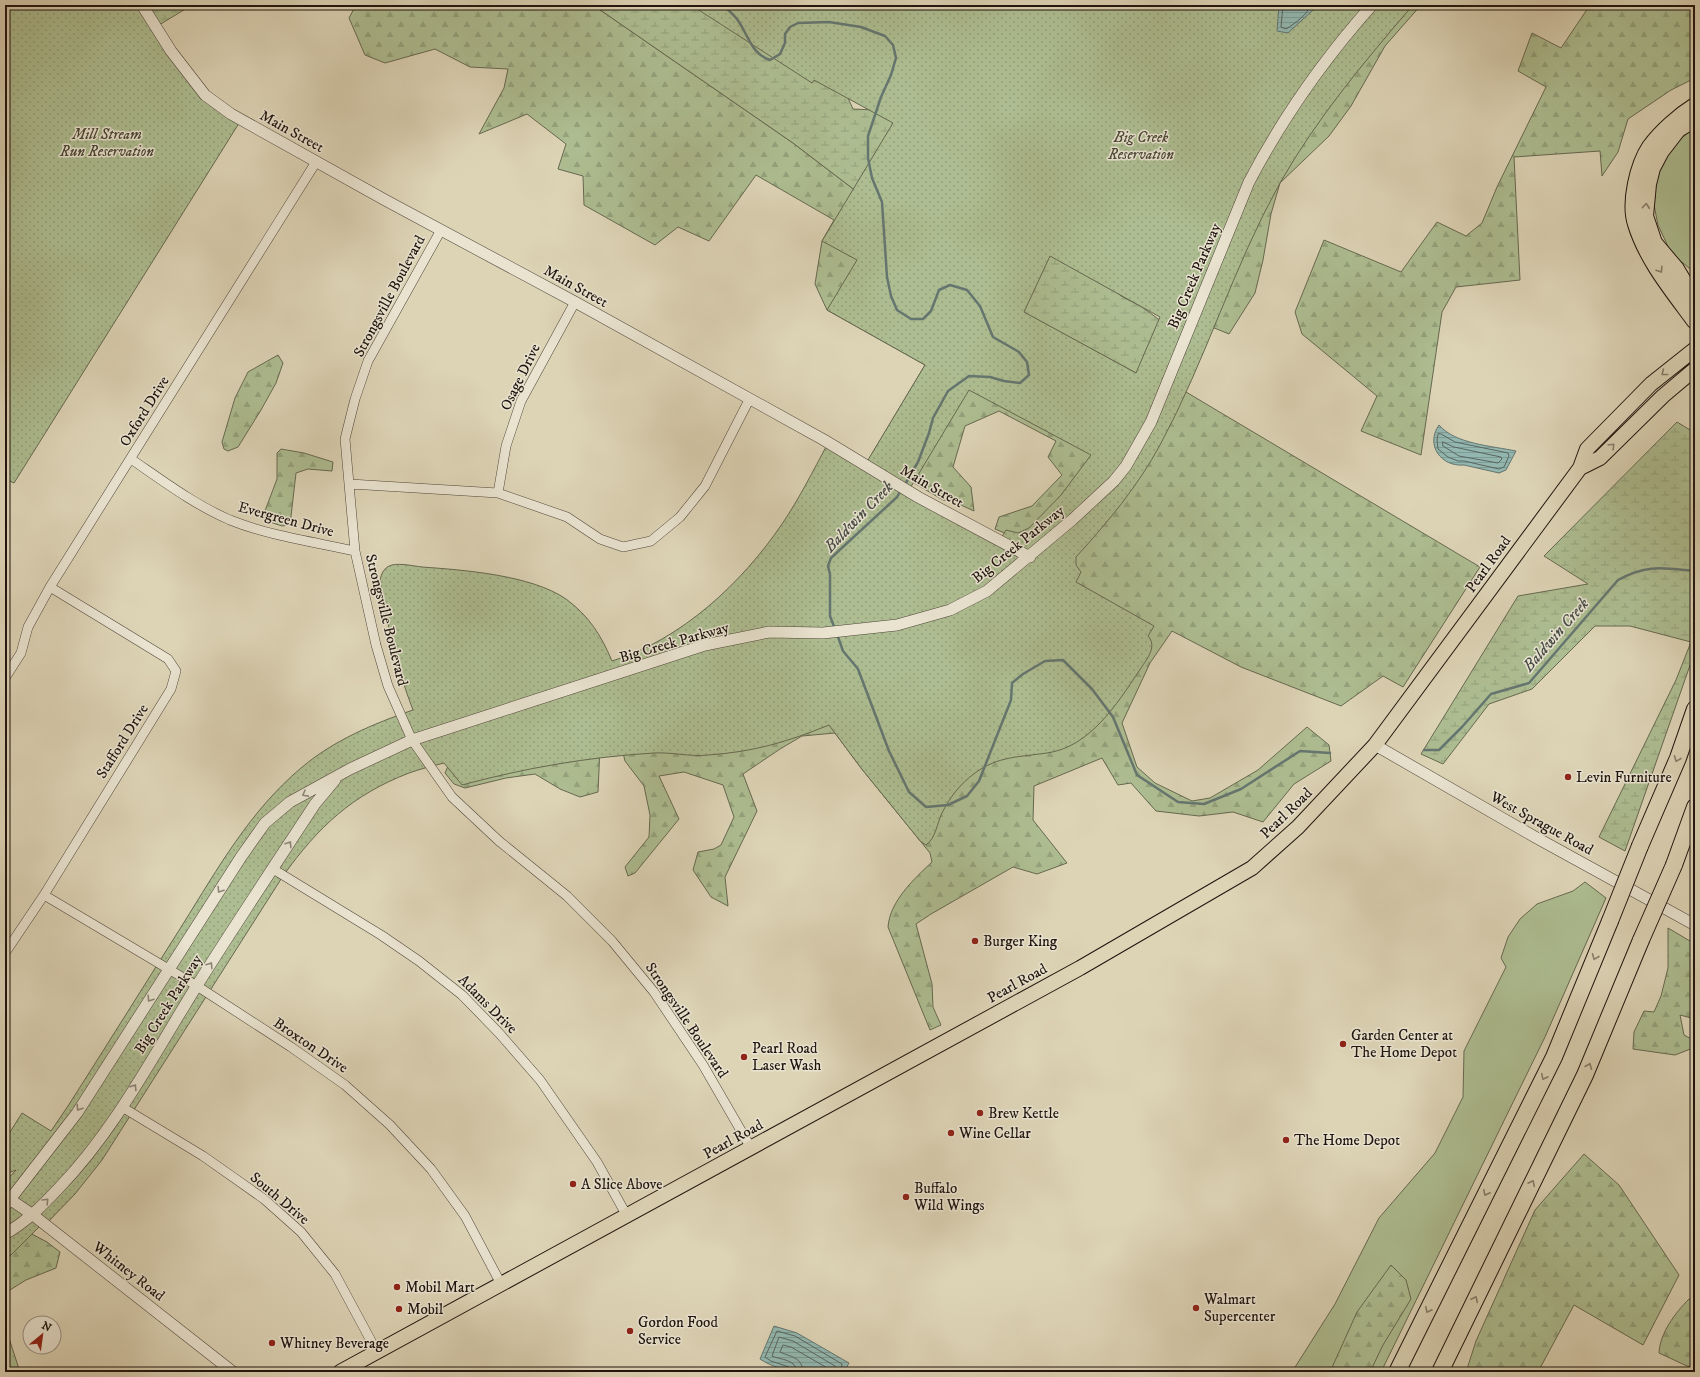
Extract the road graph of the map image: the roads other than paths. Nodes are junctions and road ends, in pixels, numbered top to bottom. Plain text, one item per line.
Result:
1 (142, 5) edge
2 (1372, 5) edge
3 (1695, 106) edge
4 (1695, 119) edge
5 (316, 162) junction
6 (441, 230) junction
7 (1676, 269) junction
8 (1695, 280) edge
9 (1695, 300) edge
10 (575, 302) junction
11 (1695, 320) edge
12 (1695, 349) edge
13 (1695, 369) edge
14 (748, 400) junction
15 (131, 459) junction
16 (1580, 468) junction
17 (350, 484) junction
18 (498, 493) junction
19 (355, 551) junction
20 (1030, 557) junction
21 (50, 587) junction
22 (5, 678) edge
23 (1695, 709) edge
24 (412, 740) junction
25 (1375, 746) junction
26 (339, 775) junction
27 (1695, 807) edge
28 (273, 869) junction
29 (44, 896) junction
30 (1695, 925) edge
31 (5, 953) edge
32 (169, 969) junction
33 (197, 986) junction
34 (122, 1107) junction
35 (751, 1148) junction
36 (7, 1201) edge
37 (33, 1215) junction
38 (627, 1216) junction
39 (5, 1234) edge
40 (500, 1284) junction
41 (377, 1352) junction
42 (233, 1372) edge
43 (340, 1372) edge
44 (1398, 1372) edge
45 (1440, 1372) edge

1 - 5 street, Main Street
2 - 20 street, Big Creek Parkway
3 -> 11 highway
7 -> 4 highway
5 - 6 street, Main Street
5 - 15 street, Oxford Drive
6 - 10 street, Main Street
6 - 17 street, Strongsville Boulevard
7 - 8 highway
7 - 9 highway
10 - 14 street, Main Street
10 - 18 street, Osage Drive
12 -> 16 main road, Pearl Road
16 -> 13 main road, Pearl Road
14 - 18 street
14 - 20 street, Main Street
15 - 19 street, Evergreen Drive
15 - 21 street, Oxford Drive
16 - 25 main road, Pearl Road
17 - 18 street
17 - 19 street, Strongsville Boulevard
19 - 24 street, Strongsville Boulevard
20 - 24 street, Big Creek Parkway
21 - 22 street, Oxford Drive
21 - 29 street, Stafford Drive
23 -> 44 highway, bridge
24 - 26 street, Big Creek Parkway
24 - 35 street, Strongsville Boulevard
25 - 30 street, West Sprague Road
25 - 35 main road, Pearl Road
28 -> 26 street, Big Creek Parkway
26 -> 32 street, Big Creek Parkway
45 -> 27 highway, bridge
33 -> 28 street, Big Creek Parkway
28 - 38 street, Adams Drive
29 - 31 street, Stafford Drive
29 - 32 street, Broxton Drive
32 - 33 street, Broxton Drive
32 -> 36 street, Big Creek Parkway
34 -> 33 street, Big Creek Parkway
33 - 40 street, Broxton Drive
37 -> 34 street, Big Creek Parkway
34 - 41 street, South Drive
35 - 38 main road, Pearl Road
36 - 37 street, Whitney Road
37 - 39 street, Big Creek Parkway
37 - 42 street, Whitney Road
38 - 40 main road, Pearl Road
40 - 41 main road, Pearl Road
41 - 43 main road, Pearl Road

